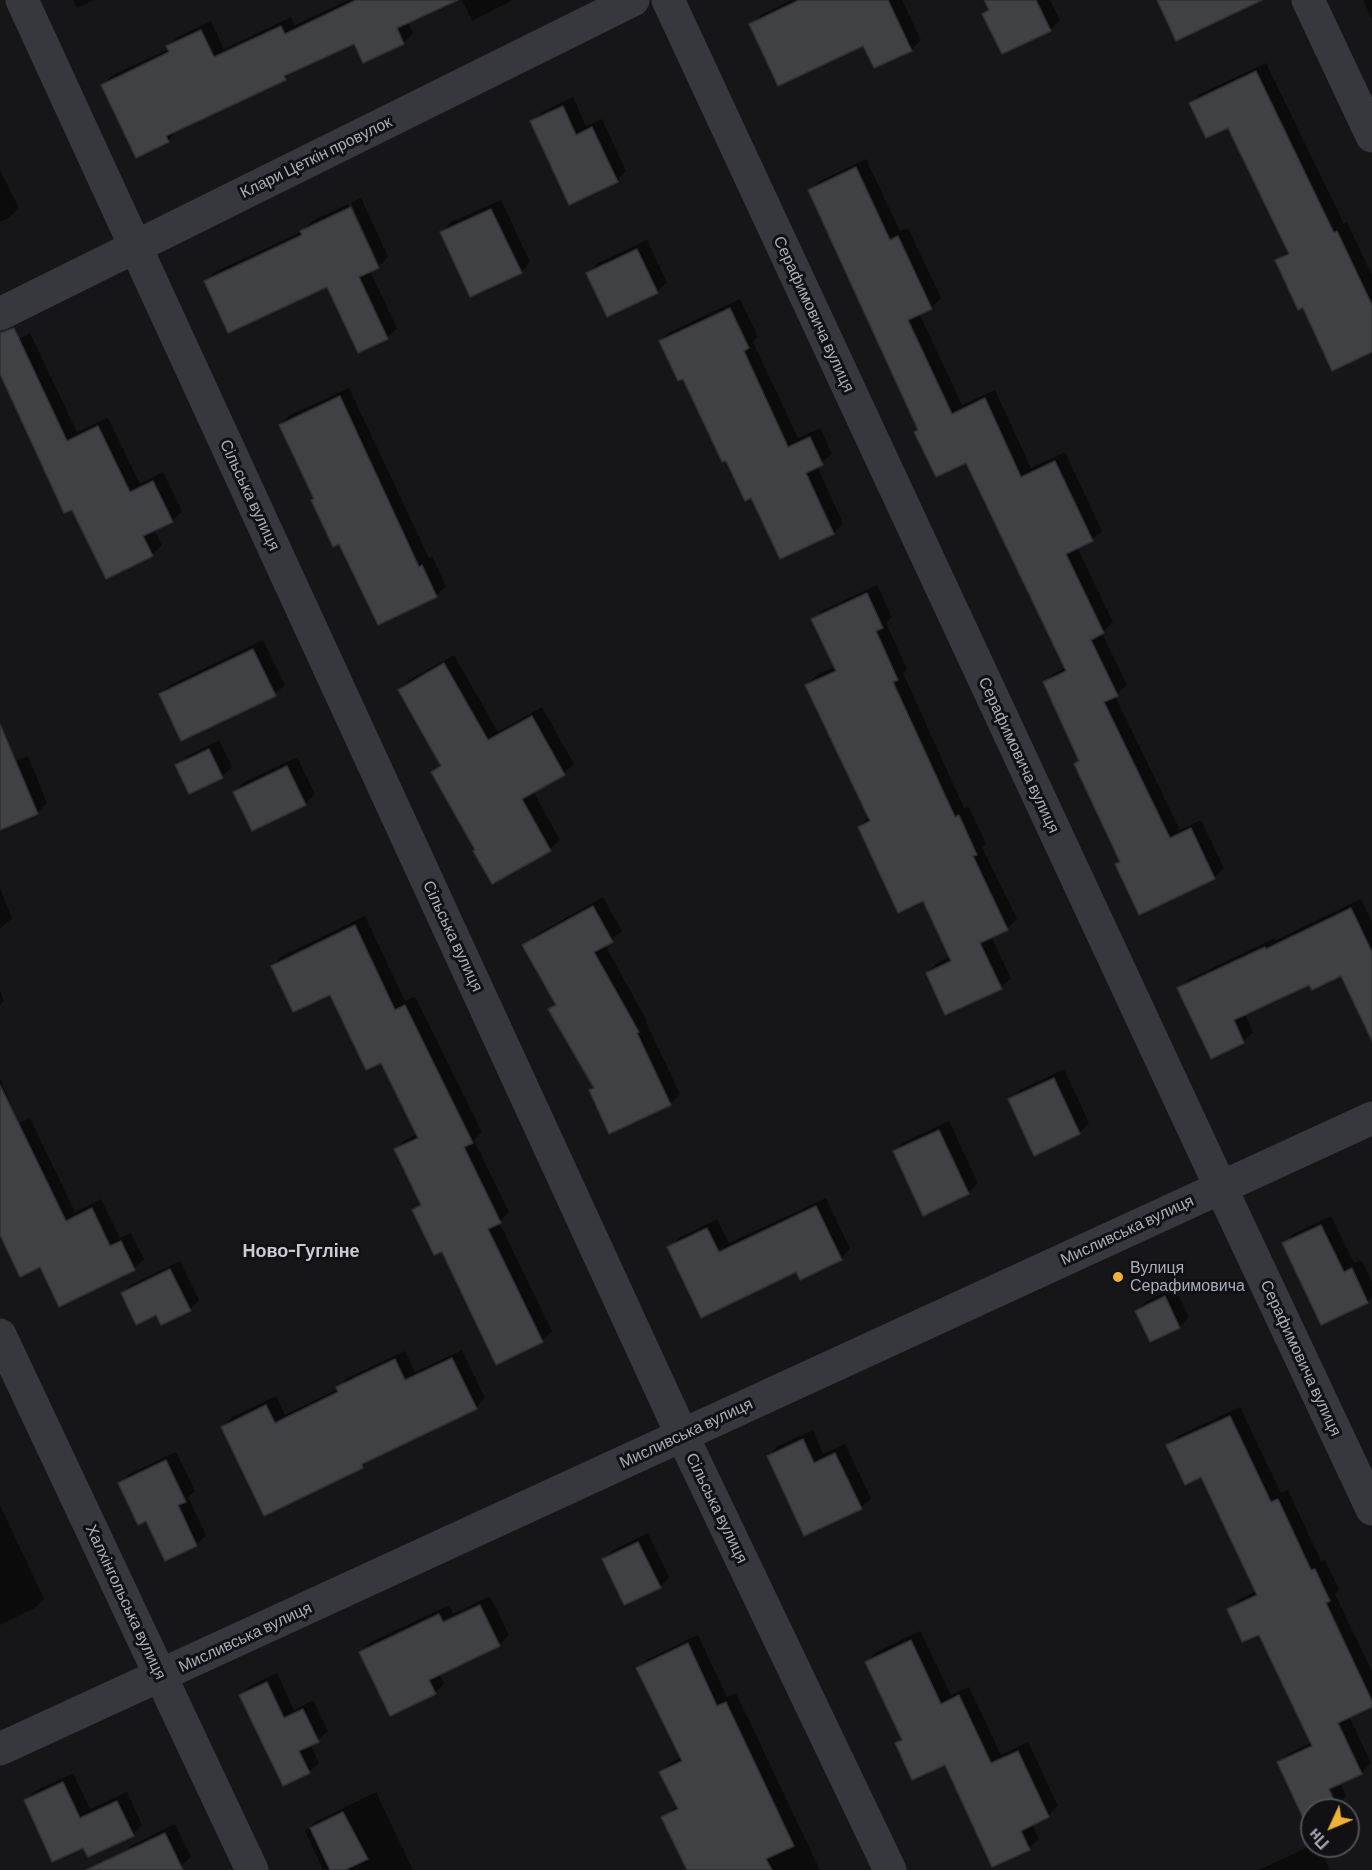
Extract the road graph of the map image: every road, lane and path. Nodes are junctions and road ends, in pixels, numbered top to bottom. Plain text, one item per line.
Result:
1 (22, 0) edge
2 (633, 0) edge
3 (668, 0) edge
4 (1308, 0) edge
5 (1372, 136) edge
6 (135, 247) junction
7 (0, 314) edge
8 (1372, 1118) edge
9 (1221, 1188) junction
10 (0, 1335) edge
11 (682, 1435) junction
12 (1372, 1509) edge
13 (161, 1675) junction
14 (0, 1749) edge
15 (252, 1870) edge
16 (890, 1870) edge

1 - 6 street, Сільська вулиця
2 - 6 street, Клари Цеткін провулок
3 - 9 street, Серафимовича вулиця
4 - 5 street
6 - 7 street, Клари Цеткін провулок
6 - 11 street, Сільська вулиця
8 - 9 street, Мисливська вулиця
9 - 11 street, Мисливська вулиця
9 - 12 street, Серафимовича вулиця
10 - 13 street, Халхінгольська вулиця
11 - 13 street, Мисливська вулиця
11 - 16 street, Сільська вулиця
13 - 14 street, Мисливська вулиця
13 - 15 street, Халхінгольська вулиця

